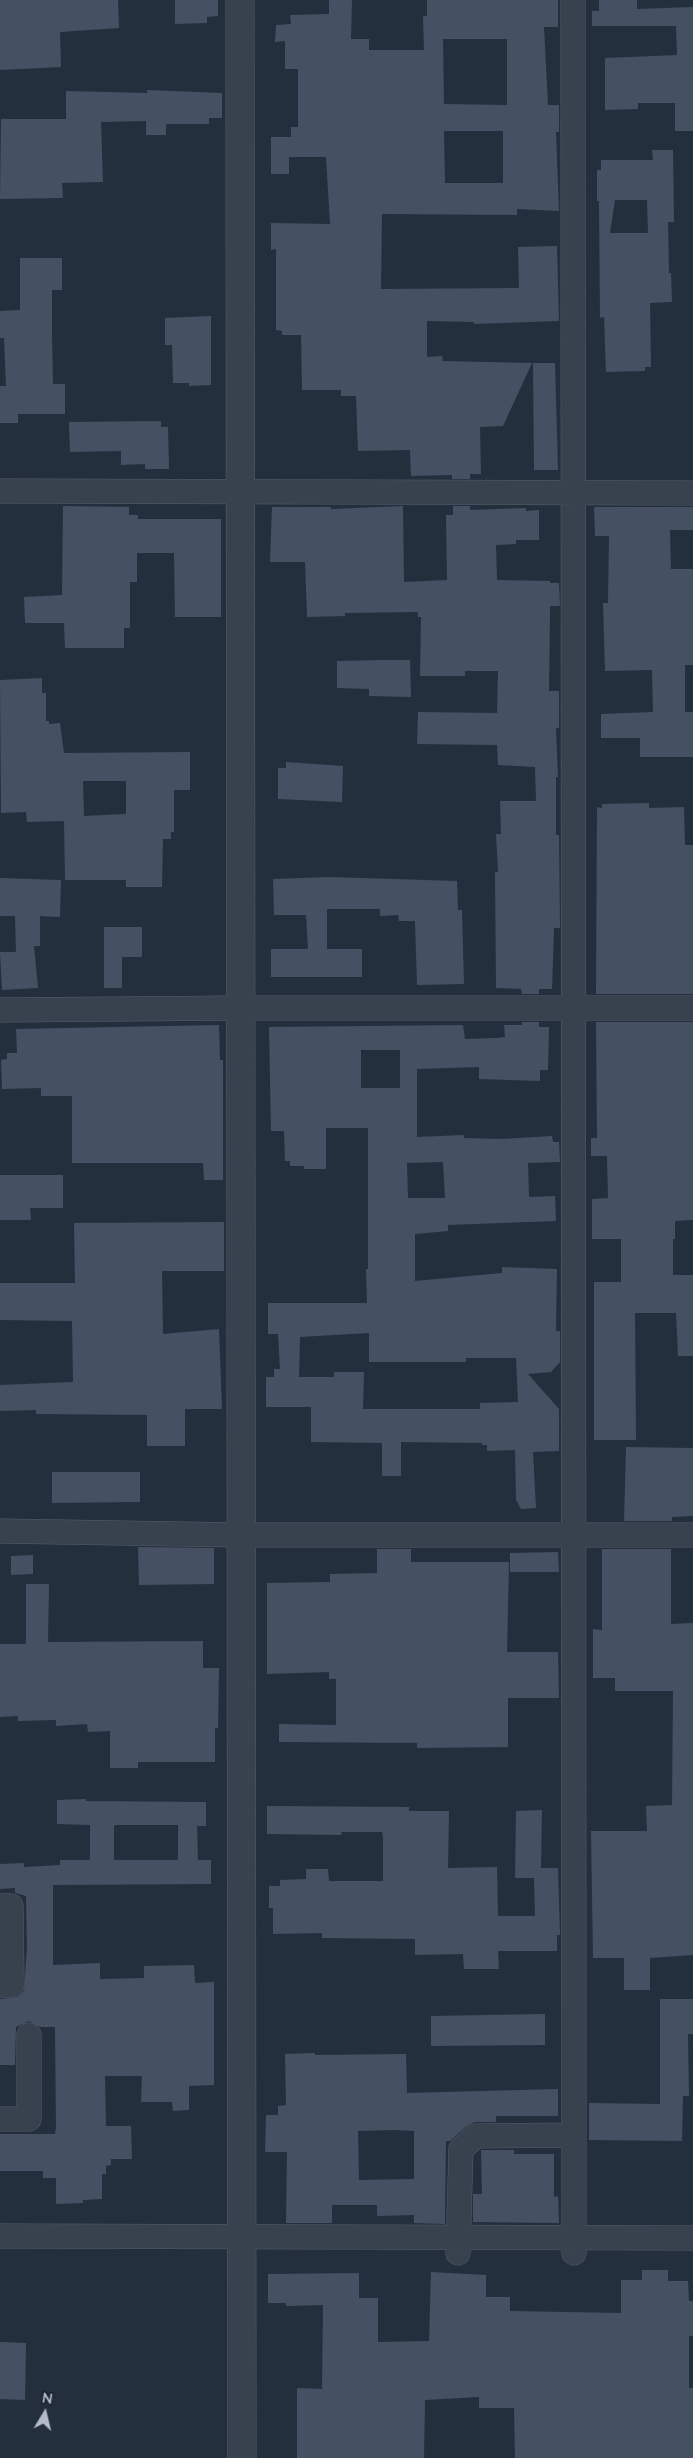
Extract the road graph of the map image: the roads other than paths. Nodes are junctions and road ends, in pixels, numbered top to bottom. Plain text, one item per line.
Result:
1 (240, 0) edge
2 (573, 0) edge
3 (0, 490) edge
4 (240, 491) junction
5 (573, 492) junction
6 (693, 493) edge
7 (240, 1008) junction
8 (574, 1008) junction
9 (693, 1008) edge
10 (0, 1010) edge
11 (0, 1531) edge
12 (240, 1535) junction
13 (693, 1535) edge
14 (574, 1536) junction
15 (0, 1906) edge
16 (0, 1985) edge
17 (29, 2035) dead end
18 (0, 2120) edge
19 (574, 2136) junction
20 (0, 2236) edge
21 (243, 2236) junction
22 (693, 2238) edge
23 (458, 2246) junction
24 (574, 2246) junction
25 (242, 2458) edge

1 - 4 street
2 - 5 street
3 - 4 street
4 - 5 street
4 - 7 street
5 - 6 street
5 - 8 street
7 - 8 street
7 - 10 street
7 - 12 street
8 - 9 street
8 - 14 street
11 - 12 street
12 - 14 street
12 - 21 street
13 - 14 street
14 - 19 street
15 - 16 street
17 - 18 street
19 - 23 street
19 - 24 street
20 - 21 street
21 - 23 street
21 - 25 street
22 - 24 street
23 - 24 street

